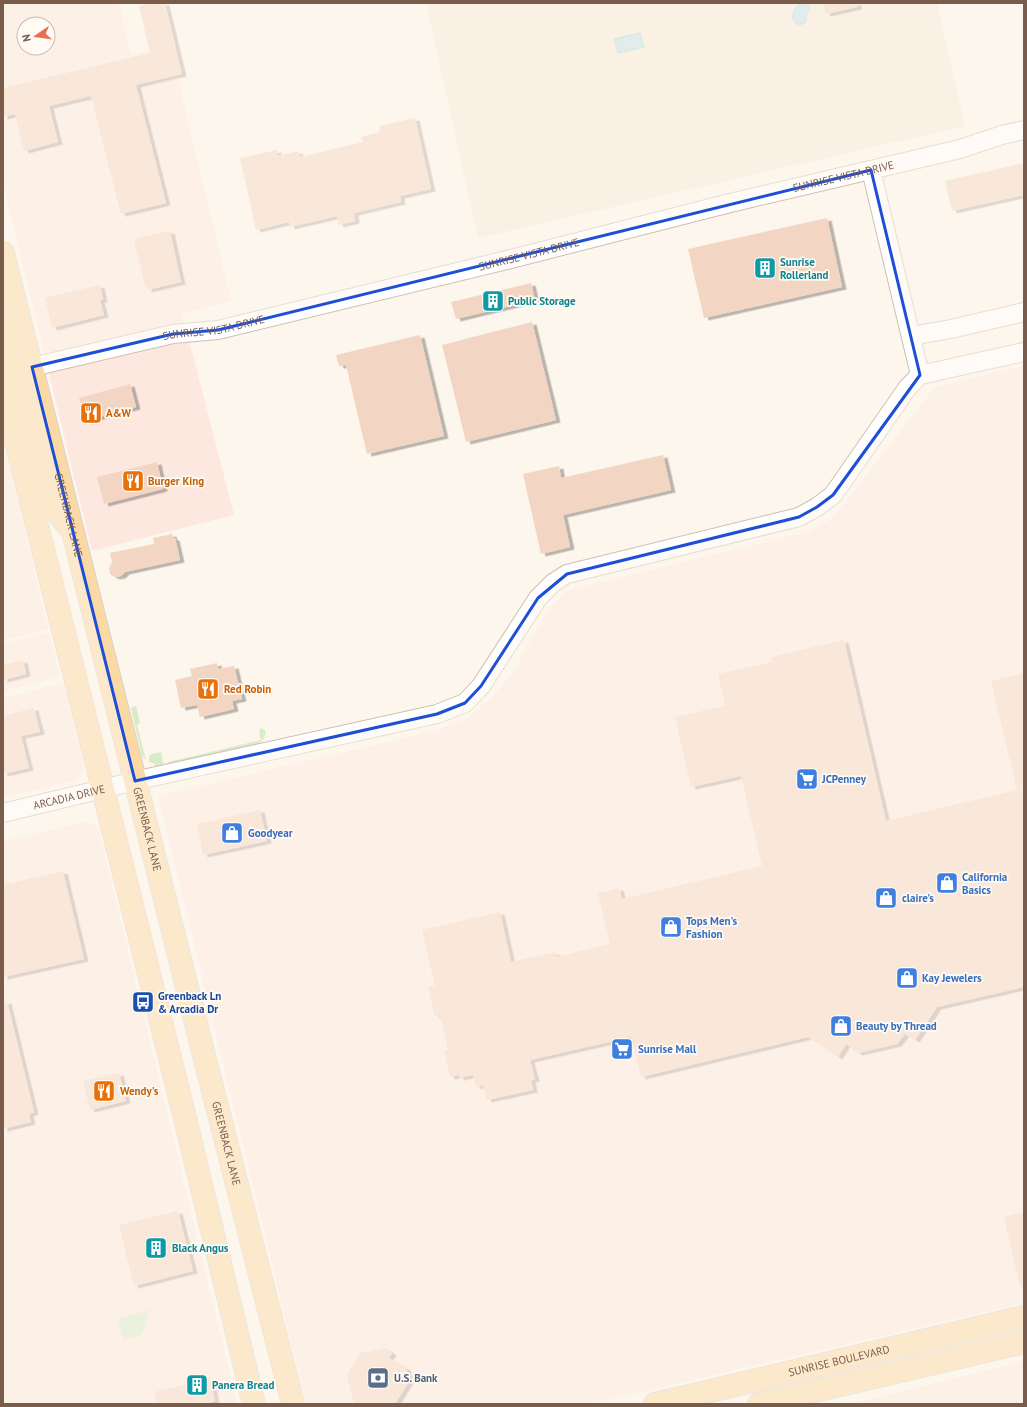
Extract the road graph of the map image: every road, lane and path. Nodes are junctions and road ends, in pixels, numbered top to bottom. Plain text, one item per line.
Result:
1 (1024, 130) edge
2 (871, 170) junction
3 (3, 253) edge
4 (1024, 312) edge
5 (3, 322) edge
6 (911, 336) junction
7 (1024, 352) edge
8 (32, 367) junction
9 (3, 372) edge
10 (920, 374) junction
11 (3, 390) edge
12 (73, 532) junction
13 (135, 781) junction
14 (103, 789) junction
15 (3, 813) edge
16 (209, 1075) junction
17 (184, 1114) junction
18 (225, 1140) junction
19 (1024, 1317) edge
20 (1024, 1342) edge
21 (254, 1404) edge
22 (293, 1404) edge
23 (655, 1404) edge
24 (759, 1404) edge

1 - 2 street, SUNRISE VISTA DRIVE
2 - 6 street
2 - 8 street, SUNRISE VISTA DRIVE
3 - 8 main road, GREENBACK LANE
4 - 6 street
5 - 8 main road
6 - 10 street
7 - 10 street
8 - 12 main road, GREENBACK LANE
9 - 12 main road
10 - 13 street, ARCADIA DRIVE
11 - 14 main road
12 - 13 main road, GREENBACK LANE
13 - 14 street, ARCADIA DRIVE
13 - 16 main road, GREENBACK LANE
14 - 15 street, ARCADIA DRIVE
14 - 17 main road
16 - 17 main road
16 - 18 main road, GREENBACK LANE
17 - 18 main road
17 - 21 main road
18 - 22 main road, GREENBACK LANE
19 - 23 main road, SUNRISE BOULEVARD
20 - 24 main road

